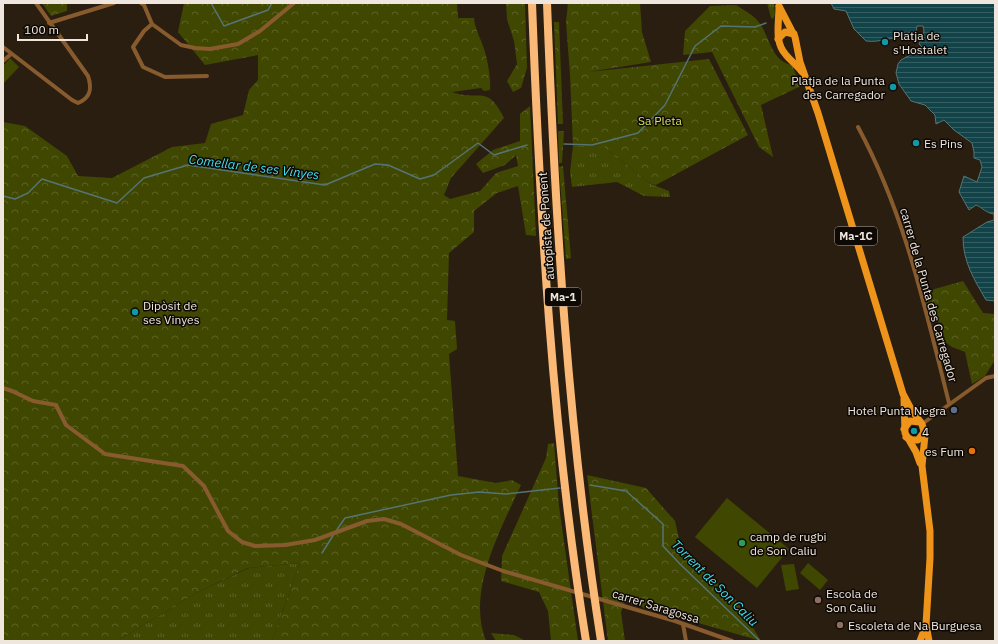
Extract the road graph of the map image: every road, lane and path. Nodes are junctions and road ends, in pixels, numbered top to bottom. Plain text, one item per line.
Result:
1 (36, 3) edge
2 (114, 3) edge
3 (141, 3) edge
4 (294, 3) edge
5 (532, 3) edge
6 (547, 3) edge
7 (778, 5) edge
8 (49, 23) junction
9 (152, 24) junction
10 (795, 37) junction
11 (779, 42) junction
12 (3, 47) edge
13 (11, 54) junction
14 (3, 61) edge
15 (207, 76) dead end
16 (806, 78) junction
17 (858, 127) dead end
18 (995, 376) edge
19 (3, 388) edge
20 (904, 394) junction
21 (949, 403) junction
22 (921, 423) junction
23 (924, 432) junction
24 (905, 433) junction
25 (922, 466) junction
26 (576, 590) junction
27 (683, 624) junction
28 (926, 625) junction
29 (586, 641) edge
30 (601, 641) edge
31 (686, 641) edge
32 (732, 641) edge
33 (920, 641) edge
34 (929, 641) edge

1 - 8 street
2 - 8 street
3 - 9 street
4 - 9 street
5 - 26 highway, autopista de Ponent / Ma-1
6 - 30 highway, autopista de Ponent / Ma-1
7 - 10 main road, Ma-1C
7 - 11 main road, Ma-1C
8 - 13 street
9 - 15 street
10 - 11 main road
10 - 11 main road
10 - 16 main road, Ma-1C
11 - 16 main road, Ma-1C
12 - 13 street
13 - 14 street
16 - 20 main road, Ma-1C
17 - 21 street, carrer de la Punta des Carregador
18 - 21 street
19 - 26 street, carrer Saragossa
20 - 22 main road, Ma-1C
20 - 24 main road, Ma-1C
21 - 22 street
22 - 23 main road, Ma-1C
22 - 24 main road
23 - 24 main road
23 - 25 main road, Ma-1C
24 - 25 main road, Ma-1C
25 - 28 main road, Ma-1C
26 - 27 street, carrer Saragossa
26 - 29 highway, Ma-1
27 - 31 street
27 - 32 street, carrer Saragossa
28 - 33 main road, Ma-1C
28 - 34 main road, Ma-1C

